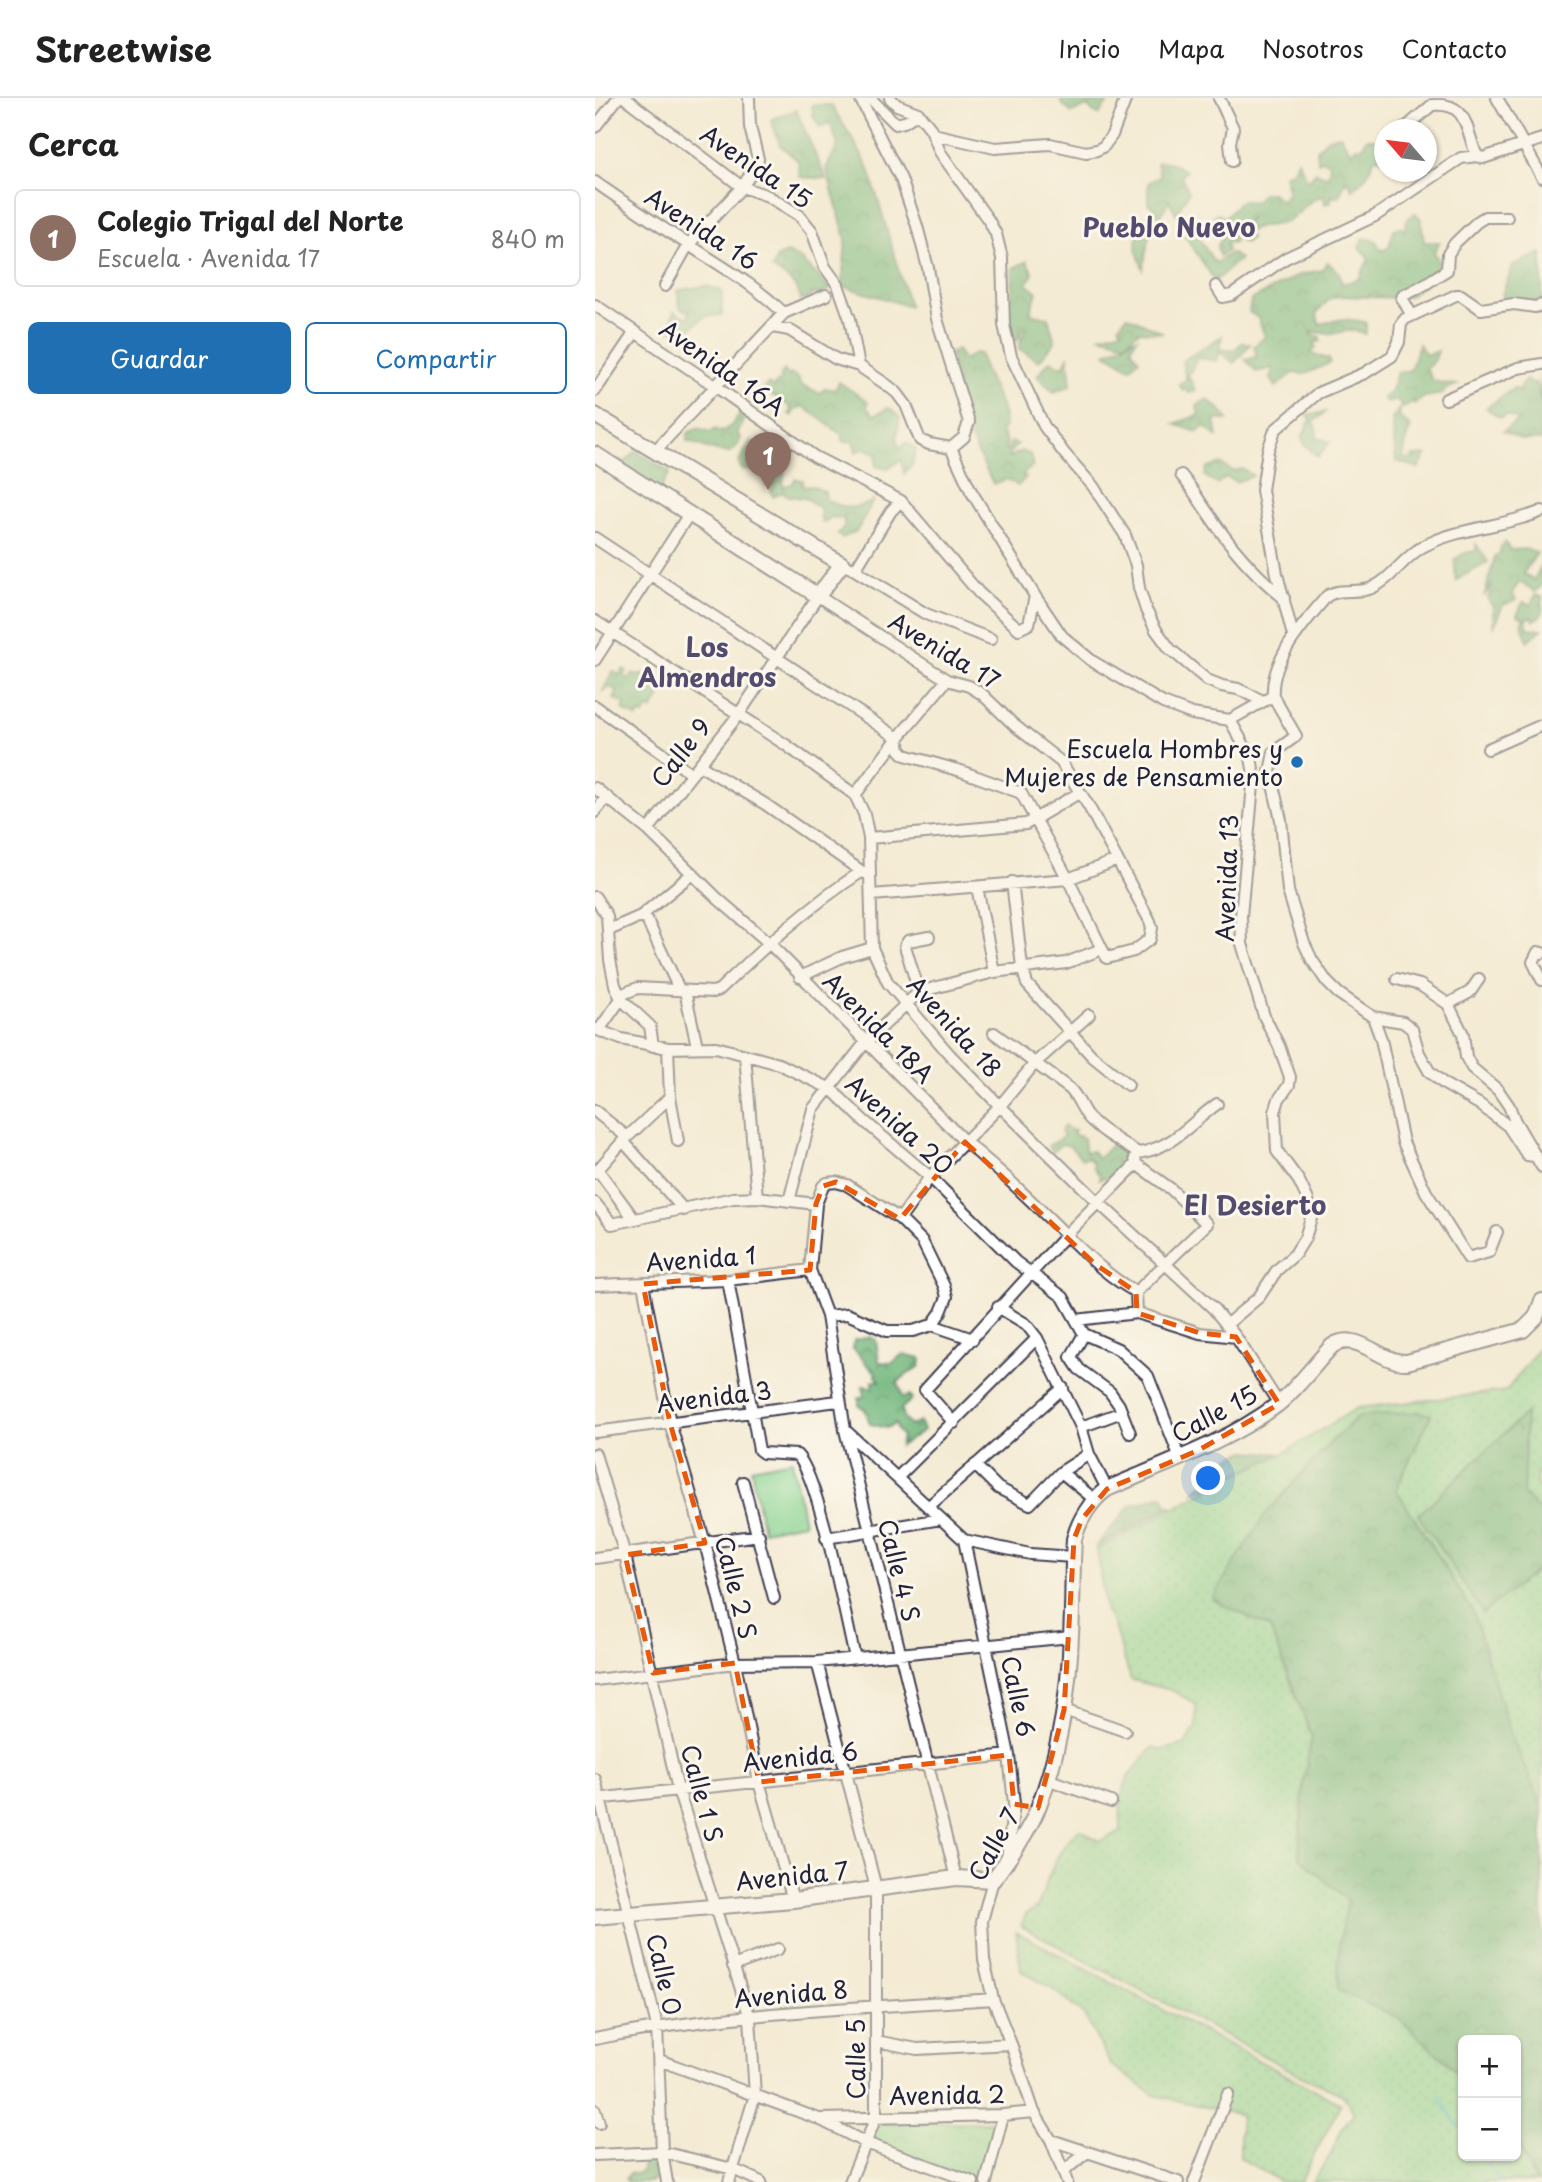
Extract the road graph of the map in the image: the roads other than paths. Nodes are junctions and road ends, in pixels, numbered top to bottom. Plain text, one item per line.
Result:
1 (618, 98) edge
2 (625, 98) edge
3 (749, 98) edge
4 (860, 98) edge
5 (870, 98) edge
6 (890, 98) edge
7 (1126, 98) edge
8 (1219, 98) edge
9 (1497, 98) edge
10 (918, 113) junction
11 (1415, 119) edge
12 (595, 127) edge
13 (933, 134) junction
14 (1542, 139) edge
15 (1523, 144) junction
16 (1476, 156) junction
17 (1232, 161) dead end
18 (1542, 177) edge
19 (595, 182) edge
20 (742, 187) junction
21 (1507, 217) dead end
22 (688, 245) junction
23 (665, 286) dead end
24 (1216, 286) dead end
25 (825, 295) dead end
26 (595, 304) edge
27 (1542, 305) edge
28 (784, 313) junction
29 (1411, 314) junction
30 (773, 327) junction
31 (635, 332) junction
32 (1542, 364) edge
33 (859, 366) junction
34 (715, 386) junction
35 (595, 391) edge
36 (1446, 399) dead end
37 (595, 415) edge
38 (951, 448) junction
39 (654, 452) junction
40 (595, 454) edge
41 (1181, 475) dead end
42 (901, 501) junction
43 (1542, 511) edge
44 (689, 514) junction
45 (595, 538) edge
46 (849, 567) junction
47 (651, 574) junction
48 (818, 596) junction
49 (1035, 596) junction
50 (1284, 598) junction
51 (595, 621) edge
52 (613, 632) junction
53 (1293, 636) junction
54 (992, 639) dead end
55 (776, 657) junction
56 (595, 660) edge
57 (947, 680) junction
58 (1268, 699) junction
59 (595, 706) edge
60 (739, 714) junction
61 (1230, 720) junction
62 (1542, 725) edge
63 (898, 738) junction
64 (1488, 749) dead end
65 (695, 770) junction
66 (595, 788) edge
67 (1079, 793) junction
68 (855, 795) junction
69 (607, 797) junction
70 (595, 812) edge
71 (1034, 819) junction
72 (648, 830) junction
73 (869, 838) junction
74 (1117, 860) junction
75 (693, 873) junction
76 (865, 874) junction
77 (1068, 879) junction
78 (1012, 882) junction
79 (978, 887) junction
80 (872, 895) junction
81 (595, 897) edge
82 (641, 916) junction
83 (609, 930) junction
84 (929, 937) dead end
85 (769, 943) junction
86 (872, 948) junction
87 (1102, 949) junction
88 (1542, 953) edge
89 (1022, 967) junction
90 (994, 972) junction
91 (800, 977) junction
92 (1479, 978) dead end
93 (1397, 979) dead end
94 (1542, 980) edge
95 (682, 990) junction
96 (919, 992) junction
97 (621, 999) junction
98 (1448, 1004) junction
99 (904, 1005) junction
100 (1089, 1015) dead end
101 (1373, 1017) junction
102 (597, 1030) edge
103 (1069, 1032) junction
104 (994, 1033) dead end
105 (865, 1043) junction
106 (653, 1045) junction
107 (697, 1046) junction
108 (668, 1048) junction
109 (745, 1055) junction
110 (1035, 1063) junction
111 (1128, 1085) dead end
112 (831, 1088) junction
113 (670, 1097) junction
114 (1217, 1104) dead end
115 (1000, 1106) junction
116 (595, 1111) edge
117 (625, 1139) junction
118 (678, 1140) dead end
119 (965, 1142) junction
120 (1534, 1156) junction
121 (1137, 1159) junction
122 (1542, 1167) edge
123 (597, 1171) edge
124 (930, 1177) junction
125 (757, 1197) junction
126 (789, 1201) junction
127 (1098, 1202) junction
128 (595, 1203) edge
129 (816, 1204) junction
130 (684, 1210) junction
131 (634, 1219) junction
132 (900, 1219) junction
133 (1497, 1232) dead end
134 (1066, 1235) junction
135 (1165, 1262) junction
136 (810, 1270) junction
137 (1032, 1273) junction
138 (728, 1280) junction
139 (643, 1284) junction
140 (595, 1285) edge
141 (1136, 1292) junction
142 (1542, 1301) edge
143 (999, 1307) junction
144 (1137, 1313) junction
145 (827, 1316) junction
146 (1076, 1320) junction
147 (932, 1325) junction
148 (1226, 1325) junction
149 (1084, 1334) junction
150 (1236, 1337) junction
151 (1037, 1338) junction
152 (973, 1339) junction
153 (1063, 1388) junction
154 (838, 1401) junction
155 (1279, 1404) junction
156 (752, 1412) junction
157 (1122, 1412) junction
158 (670, 1423) junction
159 (954, 1423) junction
160 (1081, 1427) junction
161 (845, 1430) junction
162 (595, 1432) edge
163 (1130, 1433) dead end
164 (595, 1454) edge
165 (1089, 1454) junction
166 (1180, 1458) junction
167 (975, 1465) junction
168 (1061, 1472) junction
169 (897, 1478) junction
170 (743, 1482) dead end
171 (1107, 1489) junction
172 (1094, 1500) junction
173 (928, 1507) junction
174 (941, 1519) junction
175 (868, 1530) junction
176 (759, 1535) junction
177 (826, 1538) junction
178 (964, 1540) junction
179 (705, 1543) junction
180 (625, 1555) junction
181 (1073, 1557) junction
182 (595, 1558) edge
183 (775, 1598) dead end
184 (1071, 1637) junction
185 (987, 1645) junction
186 (899, 1654) junction
187 (855, 1658) junction
188 (817, 1662) junction
189 (735, 1663) junction
190 (653, 1673) junction
191 (595, 1680) edge
192 (1064, 1710) junction
193 (1125, 1731) dead end
194 (1009, 1755) junction
195 (928, 1764) junction
196 (846, 1772) junction
197 (595, 1779) edge
198 (1047, 1779) junction
199 (759, 1782) junction
200 (678, 1790) junction
201 (597, 1799) edge
202 (1111, 1802) dead end
203 (1014, 1804) junction
204 (1038, 1808) junction
205 (1007, 1861) junction
206 (956, 1878) junction
207 (993, 1880) junction
208 (876, 1888) junction
209 (793, 1900) junction
210 (713, 1906) junction
211 (629, 1913) junction
212 (595, 1917) edge
213 (778, 1949) dead end
214 (733, 1966) junction
215 (993, 1999) junction
216 (876, 2007) junction
217 (750, 2018) junction
218 (657, 2026) junction
219 (595, 2039) edge
220 (876, 2041) junction
221 (1011, 2044) junction
222 (659, 2060) junction
223 (1228, 2094) dead end
224 (755, 2095) junction
225 (595, 2110) edge
226 (1034, 2112) junction
227 (1003, 2115) junction
228 (876, 2117) junction
229 (819, 2119) junction
230 (599, 2123) dead end
231 (1051, 2140) junction
232 (866, 2143) junction
233 (662, 2152) junction
234 (1086, 2152) junction
235 (595, 2155) edge
236 (733, 2169) junction
237 (1065, 2176) edge
238 (667, 2182) edge
239 (729, 2182) edge
240 (761, 2182) edge
241 (850, 2182) edge
242 (973, 2182) edge
243 (986, 2182) edge
244 (1178, 2182) edge
245 (1194, 2182) edge

1 - 12 street
2 - 20 street, Avenida 15
3 - 20 street
4 - 38 street
5 - 10 street
6 - 10 street
7 - 13 street
8 - 17 street
9 - 15 street
10 - 13 street
11 - 16 street
13 - 58 street
14 - 15 street
15 - 16 street
15 - 18 street
16 - 24 street
19 - 22 street, Avenida 16
20 - 22 street
20 - 33 street, Avenida 15
21 - 29 street
22 - 23 street
22 - 28 street, Avenida 16
25 - 28 street
26 - 31 street, Avenida 16A
27 - 29 street
28 - 30 street
29 - 50 street
30 - 33 street
30 - 34 street
31 - 34 street, Avenida 16A
31 - 35 street
32 - 36 street
33 - 38 street
34 - 39 street
34 - 42 street, Avenida 16A
37 - 39 main road, Avenida 17
38 - 49 street
39 - 46 main road, Avenida 17
40 - 44 main road, Avenida 17
41 - 50 street
42 - 46 street
42 - 49 street
43 - 53 street
44 - 47 street
44 - 48 main road, Avenida 17
45 - 47 street
46 - 48 main road, Calle 9
46 - 54 street, Avenida 17
47 - 52 street
47 - 55 street
48 - 55 street, Calle 9
48 - 57 street, Avenida 17
49 - 61 street
50 - 53 street
51 - 52 street
52 - 56 street
52 - 60 street
53 - 58 street
55 - 60 street, Calle 9
55 - 63 street
57 - 63 street
57 - 67 street, Avenida 17
58 - 61 street
58 - 101 street
59 - 65 street
60 - 65 street, Calle 9
60 - 68 street
61 - 148 street, Avenida 13
62 - 64 street
63 - 68 street
63 - 71 street
65 - 72 street, Calle 9
65 - 76 street
66 - 69 street, Avenida 18A
67 - 71 street
67 - 74 street, Avenida 17
68 - 73 street, Avenida 18
69 - 70 street
69 - 72 street, Avenida 18A
71 - 73 street
71 - 77 street
72 - 75 street, Avenida 18A
73 - 76 street, Avenida 18
74 - 77 street
74 - 87 street, Avenida 17
75 - 82 street
75 - 85 street, Avenida 18A
76 - 80 street, Avenida 18
76 - 85 street
77 - 78 street
77 - 87 street
78 - 79 street
78 - 89 street
79 - 80 street
79 - 90 street
80 - 86 street, Avenida 18
81 - 83 street
82 - 83 street
82 - 95 street
83 - 97 street
84 - 96 street
85 - 91 street, Avenida 18A
85 - 95 street
86 - 91 street
86 - 99 street, Avenida 18
87 - 89 street
88 - 94 street
89 - 90 street
89 - 103 street
90 - 96 street
91 - 105 street, Avenida 18A
92 - 98 street
93 - 98 street
95 - 97 street
95 - 107 street
96 - 99 street
97 - 102 street
97 - 106 street
98 - 120 street
99 - 105 street
99 - 115 street, Avenida 18
100 - 103 street
101 - 120 street
101 - 133 street
102 - 106 street, Avenida 20
103 - 110 street
103 - 111 street
104 - 110 street
105 - 112 street
105 - 119 street, Avenida 18A
106 - 108 street, Avenida 20
107 - 108 street, Avenida 20
107 - 109 street, Avenida 20
108 - 113 street
109 - 112 street, Avenida 20
109 - 125 street
110 - 115 street
110 - 121 street
112 - 124 street, Avenida 20
112 - 126 street
113 - 117 street
113 - 118 street
114 - 121 street
115 - 119 street
115 - 127 street, Avenida 18
116 - 117 street
117 - 123 street
117 - 130 street
119 - 124 street
119 - 134 street, Avenida 18A
120 - 122 street
121 - 127 street
121 - 135 street
123 - 131 street
124 - 132 street
124 - 137 street, Avenida 20
125 - 126 street
125 - 130 street
126 - 129 street
127 - 134 street
127 - 135 street, Avenida 18
128 - 131 street
129 - 132 street
129 - 136 street
130 - 131 street
132 - 147 street
134 - 137 street
134 - 141 street, Avenida 18A
135 - 141 street
135 - 148 street, Avenida 18
136 - 138 street, Avenida 1
136 - 145 street, Calle 4 S
137 - 143 street
137 - 146 street, Avenida 20
138 - 139 street, Avenida 1
138 - 156 street
139 - 140 street, Avenida 1
139 - 158 street, Calle 2 S
141 - 144 street
142 - 155 main road, Calle 15
143 - 151 street
143 - 152 street
144 - 146 street
144 - 150 street
145 - 147 street
145 - 154 street, Calle 4 S
146 - 149 street, Avenida 20
147 - 152 street
148 - 150 street, Avenida 18
149 - 157 street
149 - 166 street
150 - 155 street, Avenida 18
151 - 153 street
151 - 159 street
152 - 159 street
153 - 160 street
153 - 167 street
154 - 156 street, Avenida 3
154 - 161 street, Calle 4 S
155 - 166 main road, Calle 15
156 - 158 street, Avenida 3
156 - 177 street
157 - 160 street
157 - 163 street
158 - 162 street, Avenida 3
158 - 179 street, Calle 2 S
159 - 169 street
160 - 165 street
161 - 169 street
161 - 175 street, Calle 4 S
164 - 180 street, Calle 1 S
165 - 168 street
165 - 171 street
166 - 171 main road, Calle 15
167 - 168 street
167 - 173 street
168 - 172 street
169 - 173 street
170 - 176 street
171 - 172 main road, Calle 15
172 - 181 main road, Calle 15
173 - 174 street
174 - 175 street
174 - 178 street
175 - 177 street
175 - 186 street, Calle 4 S
176 - 179 street
176 - 183 street
177 - 187 street
178 - 181 street
178 - 185 street, Calle 6
179 - 180 street
179 - 189 street, Calle 2 S
180 - 182 street
180 - 190 street, Calle 1 S
181 - 184 main road, Calle 7
184 - 185 street
184 - 192 main road, Calle 7
185 - 186 street
185 - 194 street, Calle 6
186 - 187 street
186 - 195 street, Calle 4 S
187 - 188 street
188 - 189 street
188 - 196 street, Calle 5
189 - 190 street
189 - 199 street, Calle 2 S
190 - 191 street
190 - 200 street, Calle 1 S
192 - 193 street
192 - 198 main road, Calle 7
194 - 195 street, Avenida 6
194 - 203 street, Calle 6
195 - 196 street, Avenida 6
195 - 206 street, Calle 4 S
196 - 199 street, Avenida 6
196 - 208 street, Calle 5
197 - 201 street, Calle 0
198 - 202 street
198 - 204 main road, Calle 7
199 - 200 street, Avenida 6
199 - 209 street, Calle 2 S
200 - 201 street, Avenida 6
200 - 210 street, Calle 1 S
201 - 211 street, Calle 0
203 - 204 street
203 - 205 street, Calle 6
204 - 205 main road, Calle 7
205 - 207 main road, Calle 7
206 - 207 main road, Avenida 7
206 - 208 main road, Avenida 7
207 - 215 street, Calle 7
208 - 209 main road, Avenida 7
208 - 216 street, Calle 5
209 - 210 main road, Avenida 7
210 - 211 main road, Avenida 7
210 - 214 street, Calle 1 S
211 - 212 main road, Avenida 7
211 - 218 street, Calle 0
213 - 214 street
214 - 217 street, Calle 1 S
215 - 216 street, Avenida 8
215 - 221 street, Calle 7
216 - 217 street, Avenida 8
216 - 220 street, Calle 5
217 - 218 street, Avenida 8
217 - 224 street, Calle 1 S
218 - 219 street, Avenida 8
218 - 222 street, Calle 0
220 - 221 street
220 - 228 street, Calle 5
221 - 226 street, Calle 7
222 - 224 street
222 - 233 street, Calle 0
223 - 245 street
224 - 229 street
224 - 236 street, Calle 1 S
225 - 230 street
226 - 227 street, Avenida 2
226 - 231 street, Calle 7
227 - 228 street, Avenida 2
227 - 243 street
228 - 229 street, Avenida 2
228 - 232 street, Calle 5
229 - 232 street
231 - 234 street
231 - 237 street, Calle 7
232 - 241 street, Calle 5
232 - 242 street
233 - 235 street
233 - 236 street
233 - 238 street, Calle 0
234 - 237 street
234 - 244 street
236 - 239 street, Calle 1 S
236 - 240 street

